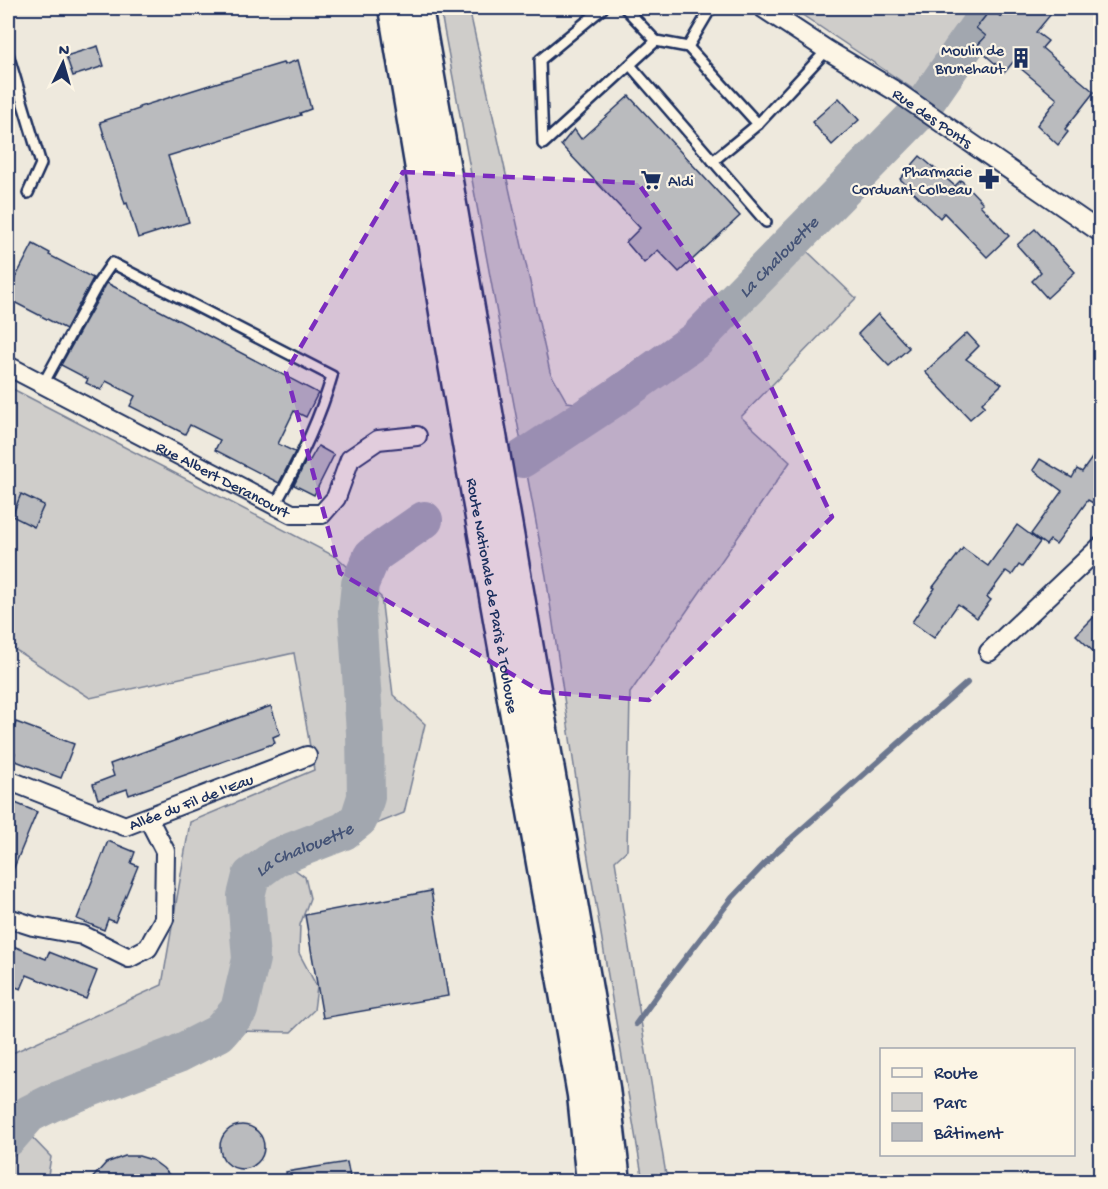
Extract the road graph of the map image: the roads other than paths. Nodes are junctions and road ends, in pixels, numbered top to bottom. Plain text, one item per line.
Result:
1 (393, 8) edge
2 (418, 8) edge
3 (603, 8) edge
4 (625, 8) edge
5 (711, 8) edge
6 (763, 8) edge
7 (656, 40) junction
8 (688, 47) junction
9 (827, 50) junction
10 (8, 54) edge
11 (630, 64) junction
12 (758, 124) junction
13 (713, 161) junction
14 (28, 193) dead end
15 (766, 222) dead end
16 (1101, 232) edge
17 (8, 366) edge
18 (43, 384) junction
19 (417, 436) dead end
20 (275, 505) junction
21 (1101, 547) edge
22 (989, 652) dead end
23 (308, 756) dead end
24 (8, 780) edge
25 (148, 818) junction
26 (8, 918) edge
27 (591, 1182) edge
28 (616, 1182) edge

1 - 27 main road, Route Nationale de Paris à Toulouse
2 - 28 main road, Route Nationale de Paris à Toulouse
3 - 11 lane
4 - 7 lane
5 - 8 lane
6 - 9 street, Rue des Ponts
7 - 8 lane
7 - 11 lane
8 - 12 lane
9 - 12 lane
9 - 16 street, Rue des Ponts
10 - 14 lane
11 - 13 lane
12 - 13 lane
13 - 15 lane
17 - 18 street, Rue Albert Derancourt
18 - 20 street, Rue Albert Derancourt
18 - 20 lane
19 - 20 street, Rue Albert Derancourt
21 - 22 street
23 - 25 street, Allée du Fil de l'Eau
24 - 25 street, Allée du Fil de l'Eau
25 - 26 street

